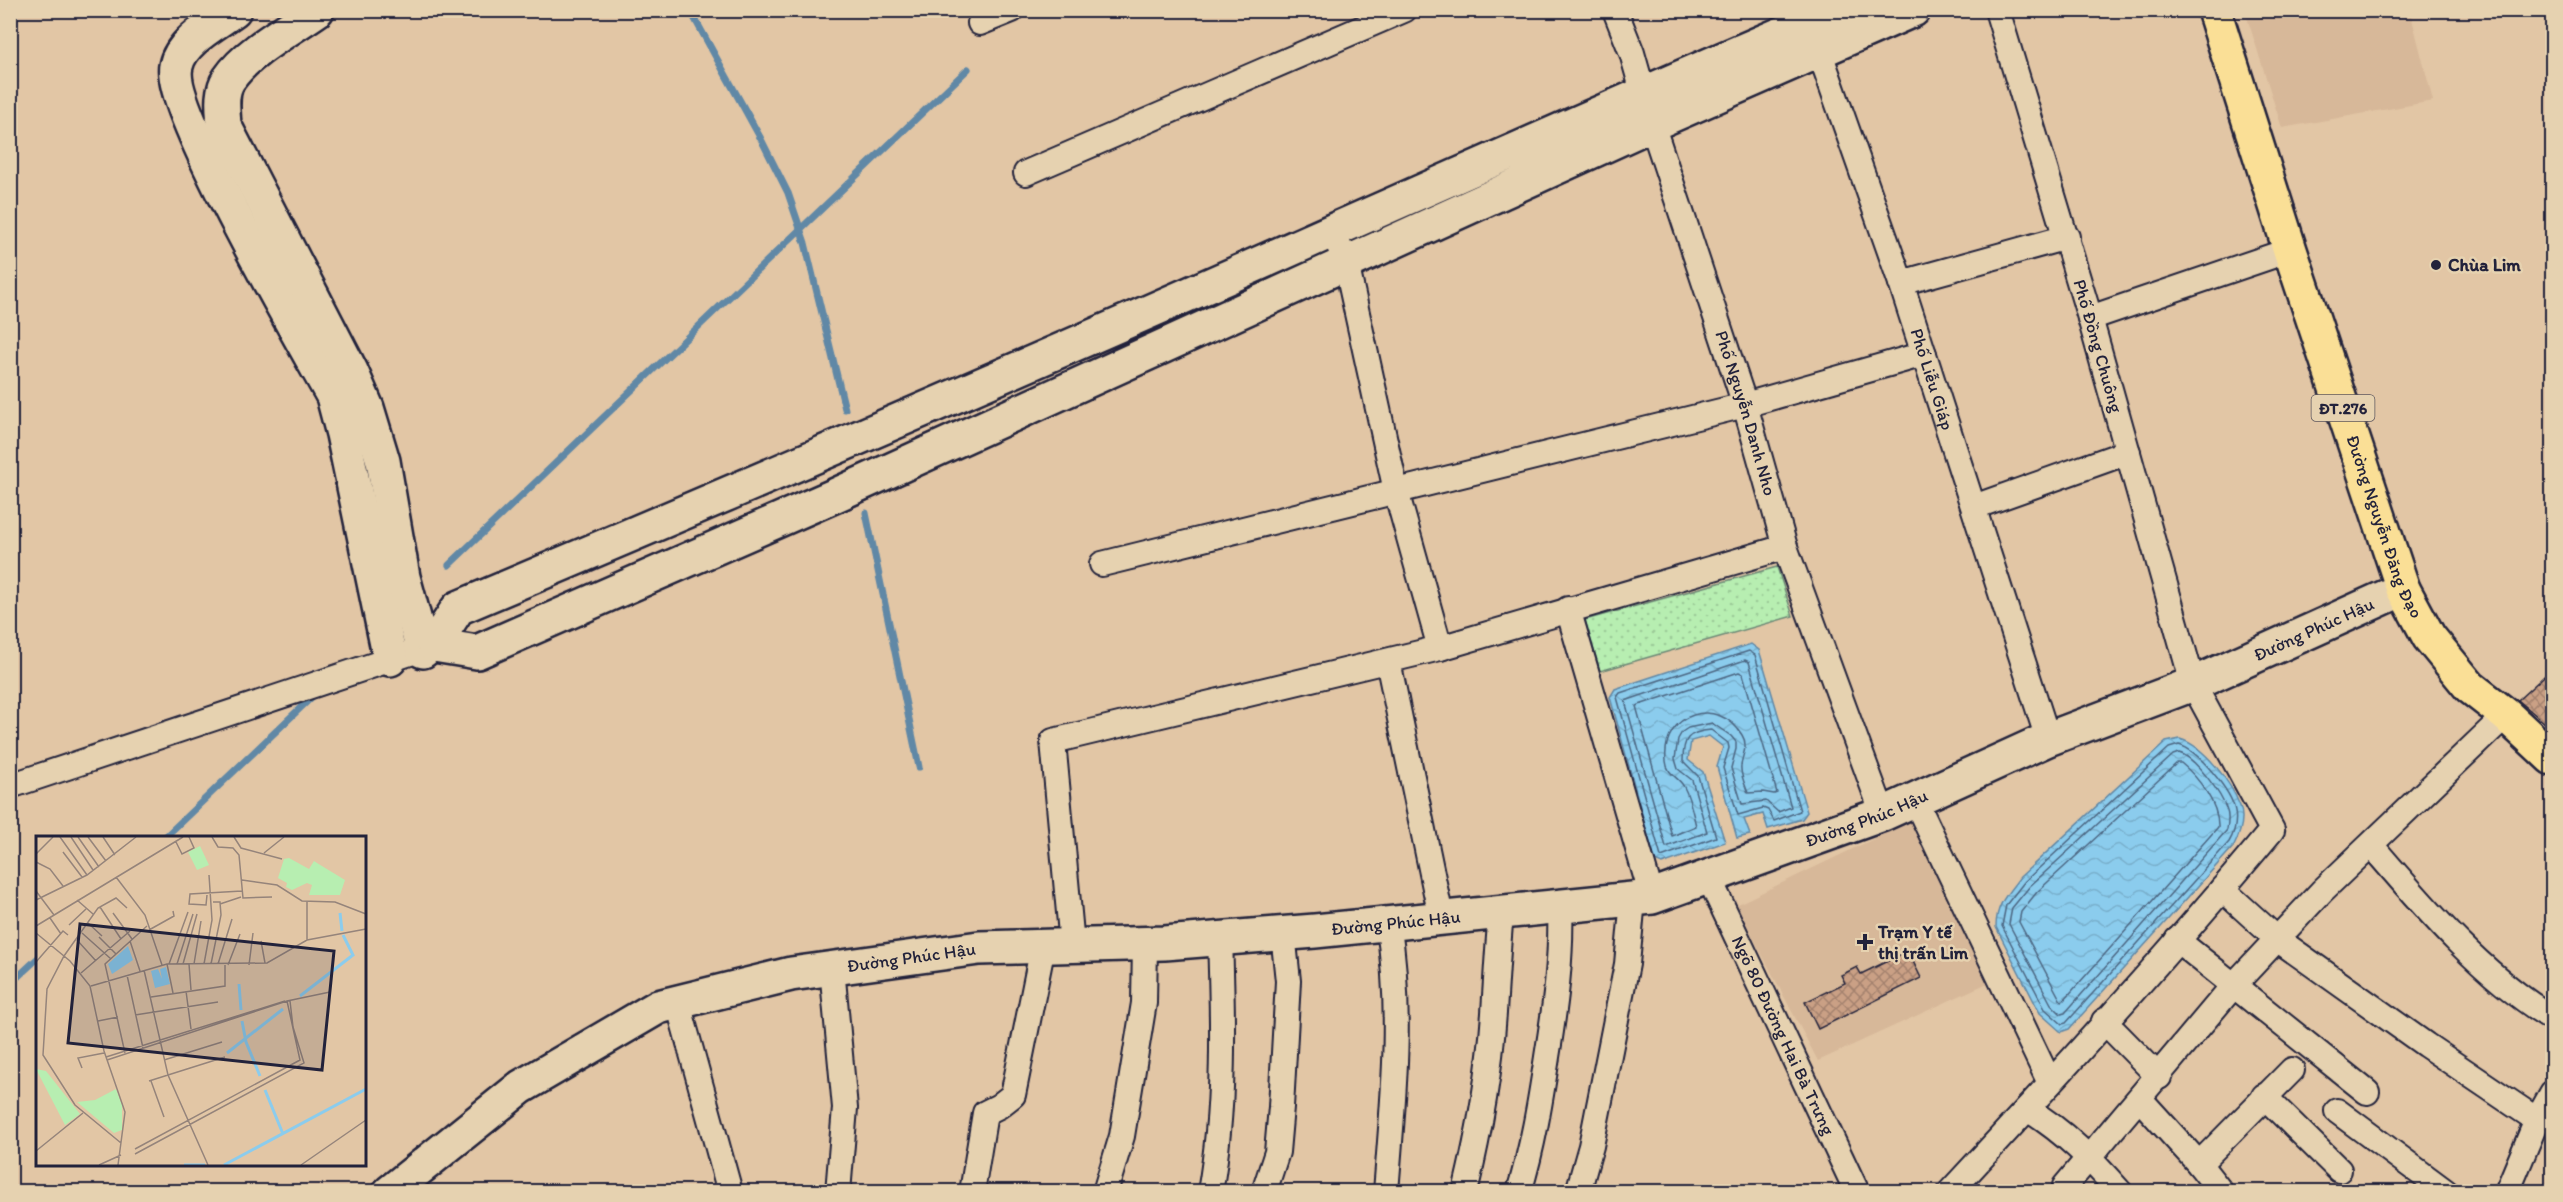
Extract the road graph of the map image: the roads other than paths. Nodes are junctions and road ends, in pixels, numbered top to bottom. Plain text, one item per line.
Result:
1 (234, 10) edge
2 (317, 10) edge
3 (1012, 10) edge
4 (1404, 10) edge
5 (1615, 10) edge
6 (1913, 10) edge
7 (1997, 10) edge
8 (2214, 10) edge
9 (981, 23) dead end
10 (1821, 28) edge
11 (176, 66) junction
12 (227, 86) junction
13 (1643, 92) junction
14 (1652, 124) junction
15 (1026, 173) dead end
16 (1332, 231) junction
17 (2067, 237) junction
18 (2290, 249) junction
19 (1346, 263) junction
20 (1901, 283) junction
21 (2090, 318) junction
22 (1065, 348) junction
23 (1924, 354) junction
24 (1080, 384) junction
25 (1745, 405) junction
26 (2128, 452) junction
27 (1396, 491) junction
28 (1974, 507) junction
29 (1785, 547) junction
30 (1102, 564) dead end
31 (2403, 589) junction
32 (1568, 609) junction
33 (428, 648) junction
34 (1440, 648) junction
35 (390, 659) junction
36 (1388, 660) junction
37 (2193, 684) junction
38 (2506, 715) junction
39 (2048, 739) junction
40 (2553, 758) edge
41 (10, 786) edge
42 (1915, 800) junction
43 (1883, 814) junction
44 (2371, 845) junction
45 (1709, 878) junction
46 (2222, 889) junction
47 (1643, 898) junction
48 (1560, 906) junction
49 (1501, 912) junction
50 (1441, 917) junction
51 (1388, 923) junction
52 (1284, 933) junction
53 (1220, 939) junction
54 (2277, 939) junction
55 (2177, 940) junction
56 (1145, 944) junction
57 (1057, 946) junction
58 (832, 968) junction
59 (2233, 986) junction
60 (678, 1003) junction
61 (2553, 1018) edge
62 (2104, 1021) junction
63 (2292, 1070) dead end
64 (2159, 1077) junction
65 (2050, 1083) junction
66 (2367, 1092) dead end
67 (2553, 1093) edge
68 (2264, 1096) junction
69 (2140, 1099) junction
70 (2027, 1109) junction
71 (2337, 1111) dead end
72 (2537, 1120) junction
73 (2089, 1157) junction
74 (2199, 1164) junction
75 (2339, 1170) dead end
76 (2065, 1186) dead end
77 (390, 1191) edge
78 (730, 1191) edge
79 (838, 1191) edge
80 (972, 1191) edge
81 (1104, 1191) edge
82 (1210, 1191) edge
83 (1264, 1191) edge
84 (1386, 1191) edge
85 (1465, 1191) edge
86 (1519, 1191) edge
87 (1578, 1191) edge
88 (1857, 1191) edge
89 (1950, 1191) edge
90 (2120, 1191) edge
91 (2221, 1191) edge
92 (2446, 1191) edge
93 (2507, 1191) edge

1 - 11 street
2 - 12 street
3 - 9 street
4 - 15 street
5 - 13 street, Phố Nguyễn Danh Nho
6 - 10 street
7 - 17 street, Phố Đồng Chuông
8 - 18 main road, Đường Nguyễn Đăng Đạo / ĐT.276
10 - 13 street
10 - 14 street
10 - 20 street, Phố Liễu Giáp
11 - 12 street
11 - 35 street
12 - 33 street
13 - 14 street, Phố Nguyễn Danh Nho
13 - 16 street
14 - 19 street
14 - 25 street, Phố Nguyễn Danh Nho
16 - 19 street
16 - 22 street
17 - 20 street
17 - 21 street, Phố Đồng Chuông
18 - 21 street
18 - 31 main road, Đường Nguyễn Đăng Đạo / ĐT.276
19 - 24 street
19 - 27 street
20 - 23 street, Phố Liễu Giáp
21 - 26 street, Phố Đồng Chuông
22 - 24 street
22 - 33 street
23 - 25 street
23 - 28 street, Phố Liễu Giáp
24 - 33 street
25 - 27 street
25 - 29 street, Phố Nguyễn Danh Nho
26 - 28 street
26 - 37 street, Phố Đồng Chuông
27 - 30 street
27 - 34 street
28 - 39 street, Phố Liễu Giáp
29 - 32 street
29 - 43 street, Phố Nguyễn Danh Nho
31 - 37 street, Đường Phúc Hậu
31 - 38 main road, Đường Nguyễn Đăng Đạo / ĐT.276
32 - 34 street
32 - 47 street
33 - 35 street
34 - 36 street
35 - 41 street
36 - 50 street
36 - 57 street
37 - 39 street, Đường Phúc Hậu
37 - 46 street, Phố Đồng Chuông
38 - 40 main road, Đường Nguyễn Đăng Đạo / ĐT.276
38 - 44 street
39 - 42 street, Đường Phúc Hậu
42 - 43 street, Đường Phúc Hậu
42 - 65 street
43 - 45 street, Đường Phúc Hậu
44 - 54 street
44 - 61 street
45 - 47 street, Đường Phúc Hậu
45 - 88 street, Ngõ 80 Đường Hai Bà Trưng
46 - 54 street
46 - 55 street
47 - 48 street, Đường Phúc Hậu
47 - 87 street
48 - 49 street, Đường Phúc Hậu
48 - 86 street
49 - 50 street, Đường Phúc Hậu
49 - 85 street
50 - 51 street, Đường Phúc Hậu
51 - 52 street, Đường Phúc Hậu
51 - 84 street
52 - 53 street, Đường Phúc Hậu
52 - 83 street
53 - 56 street, Đường Phúc Hậu
53 - 82 street
54 - 59 street
54 - 72 street
55 - 59 street
55 - 62 street
56 - 57 street, Đường Phúc Hậu
56 - 81 street
57 - 58 street, Đường Phúc Hậu
57 - 80 street
58 - 60 street, Đường Phúc Hậu
58 - 79 street
59 - 64 street
59 - 66 street
60 - 77 street, Đường Phúc Hậu
60 - 78 street
62 - 64 street
62 - 65 street
63 - 68 street
64 - 69 street
65 - 70 street
67 - 72 street
68 - 74 street
68 - 75 street
69 - 73 street
69 - 74 street
70 - 73 street
70 - 89 street
71 - 92 street
72 - 93 street
73 - 76 street
73 - 90 street
74 - 91 street

